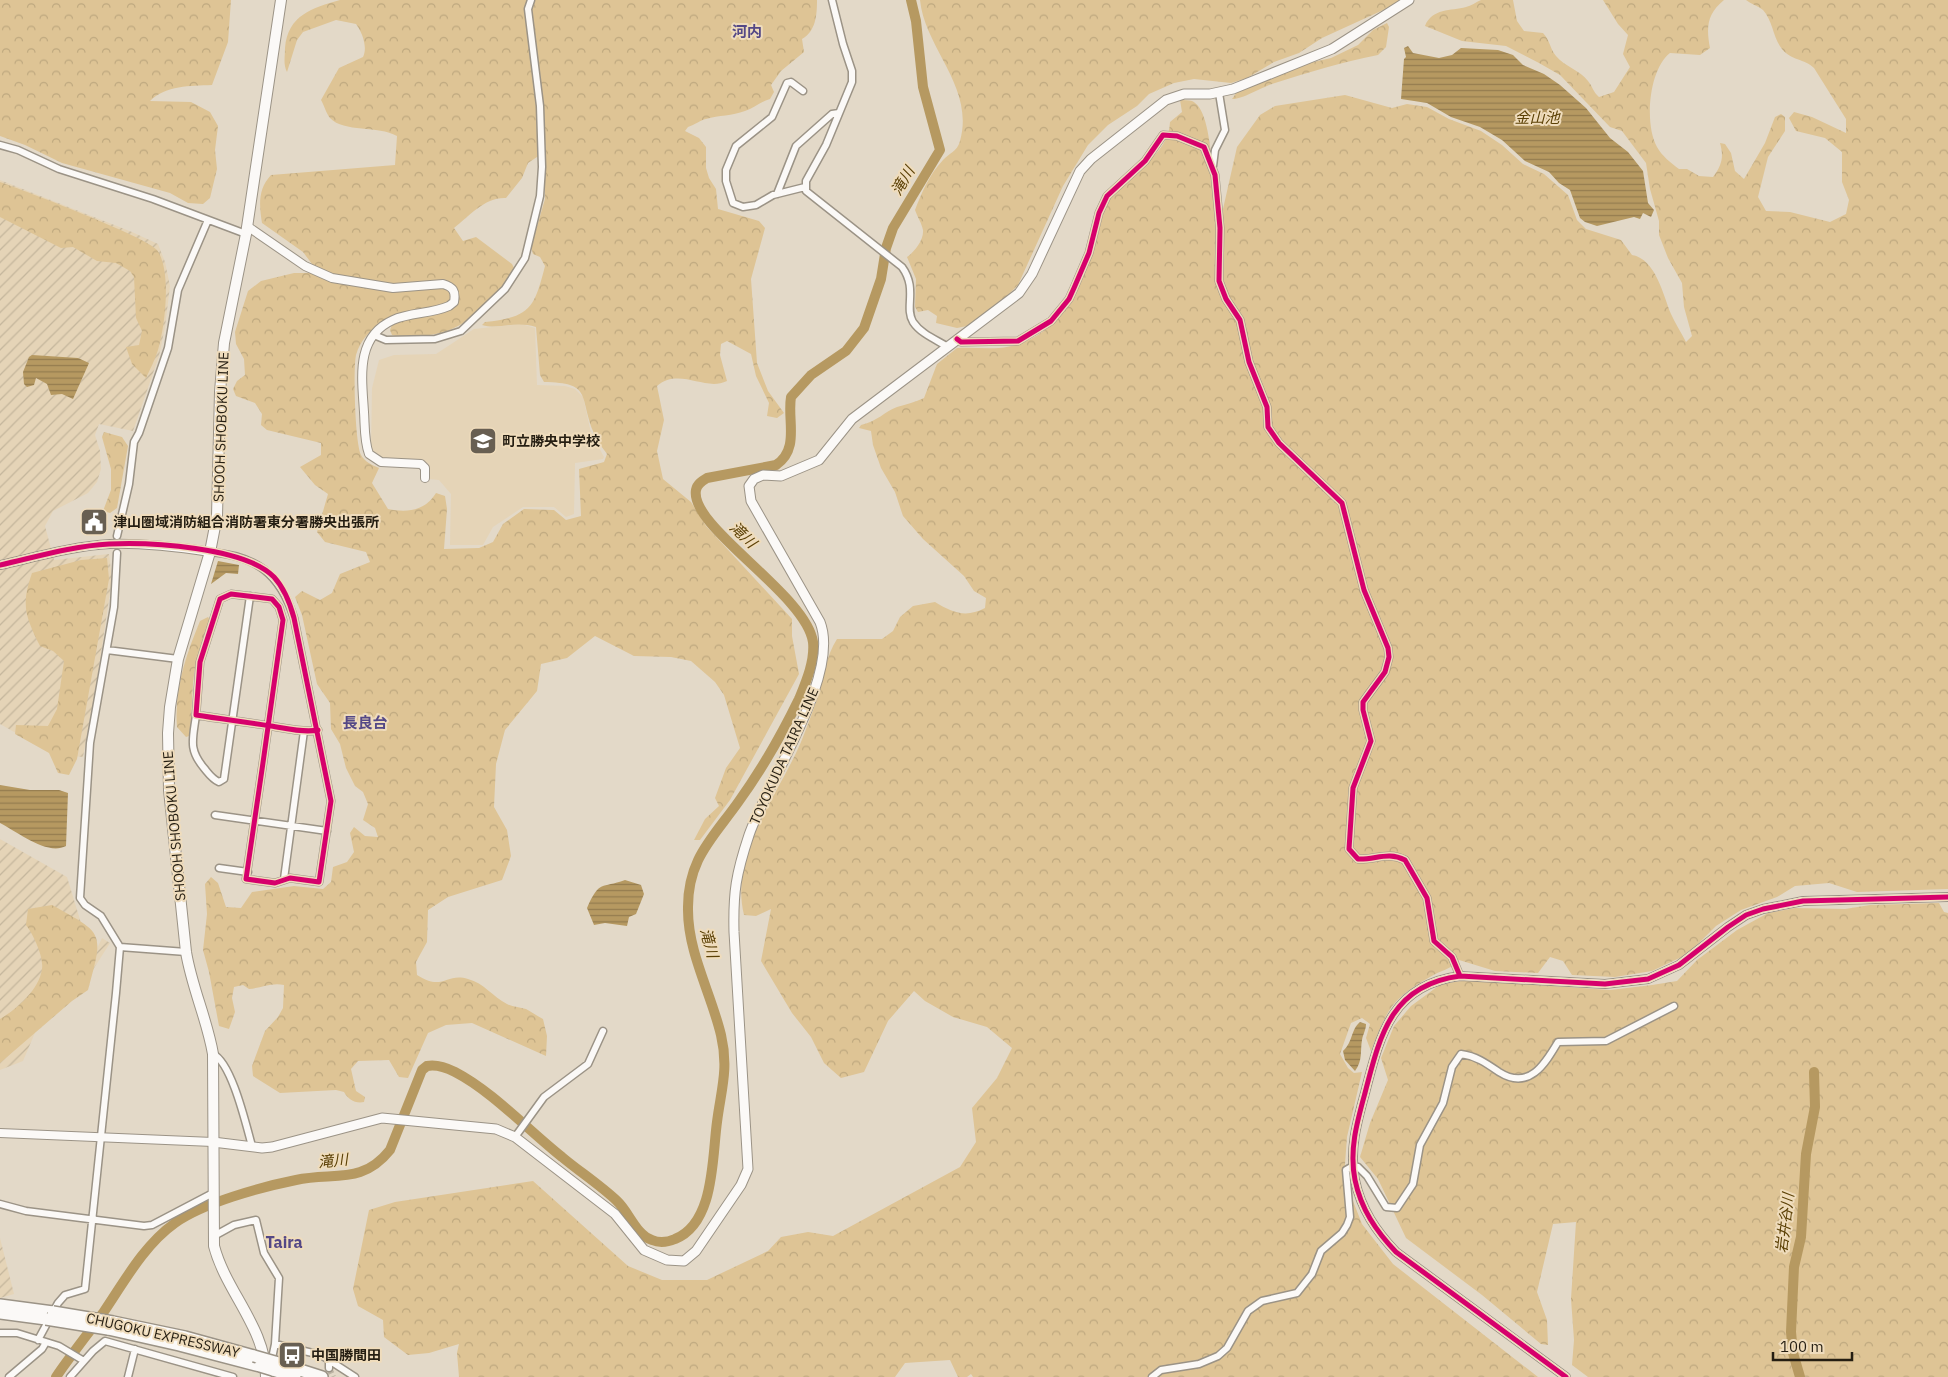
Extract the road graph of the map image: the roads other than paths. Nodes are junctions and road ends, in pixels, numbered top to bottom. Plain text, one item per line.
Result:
1 (281, 0) edge
2 (531, 0) edge
3 (832, 0) edge
4 (1409, 0) edge
5 (803, 91) dead end
6 (1219, 93) junction
7 (839, 113) junction
8 (0, 145) edge
9 (1213, 168) junction
10 (805, 187) junction
11 (777, 194) junction
12 (208, 220) junction
13 (247, 230) junction
14 (374, 335) junction
15 (957, 339) junction
16 (948, 347) junction
17 (425, 478) dead end
18 (117, 536) dead end
19 (210, 552) junction
20 (117, 553) dead end
21 (0, 565) edge
22 (250, 596) junction
23 (107, 650) junction
24 (178, 658) junction
25 (196, 715) junction
26 (232, 721) junction
27 (268, 726) junction
28 (318, 730) junction
29 (304, 731) junction
30 (215, 814) dead end
31 (255, 820) junction
32 (291, 826) junction
33 (327, 831) junction
34 (219, 868) dead end
35 (248, 872) junction
36 (284, 879) junction
37 (1948, 898) edge
38 (120, 947) junction
39 (186, 952) junction
40 (1460, 976) junction
41 (1674, 1006) dead end
42 (604, 1031) dead end
43 (213, 1054) junction
44 (0, 1133) edge
45 (517, 1134) junction
46 (100, 1138) junction
47 (212, 1142) junction
48 (252, 1146) junction
49 (1353, 1166) junction
50 (213, 1195) junction
51 (0, 1204) edge
52 (92, 1218) junction
53 (214, 1234) junction
54 (0, 1305) edge
55 (0, 1313) edge
56 (50, 1316) junction
57 (0, 1333) edge
58 (38, 1340) junction
59 (45, 1344) junction
60 (275, 1344) junction
61 (135, 1349) junction
62 (329, 1358) junction
63 (82, 1360) junction
64 (266, 1367) edge
65 (326, 1373) edge
66 (9, 1377) edge
67 (70, 1377) edge
68 (128, 1377) edge
69 (233, 1377) edge
70 (295, 1377) edge
71 (355, 1377) edge
72 (1152, 1377) edge
73 (1566, 1377) edge

1 - 13 main road, SHOOH SHOBOKU LINE
2 - 14 street
3 - 7 street
4 - 6 main road, TOYOKUDA TAIRA LINE
5 - 11 street
6 - 9 street
6 - 15 main road, TOYOKUDA TAIRA LINE
7 - 10 street
7 - 11 street
8 - 12 street
9 - 15 street
9 - 40 street
10 - 11 street
10 - 16 street
12 - 13 street
12 - 18 street
13 - 14 street
13 - 19 main road, SHOOH SHOBOKU LINE
14 - 17 street
15 - 16 main road, TOYOKUDA TAIRA LINE
16 - 45 main road, TOYOKUDA TAIRA LINE
19 - 21 street
19 - 24 main road, SHOOH SHOBOKU LINE
19 - 28 street
20 - 23 street
22 - 25 street
22 - 26 street
22 - 27 street
23 - 24 street
23 - 38 street
24 - 39 main road, SHOOH SHOBOKU LINE
25 - 26 street
25 - 26 street
26 - 27 street
27 - 29 street
27 - 31 street
28 - 29 street
28 - 33 street
29 - 32 street
30 - 31 street
31 - 32 street
31 - 35 street
32 - 33 street
32 - 36 street
33 - 36 street
34 - 35 street
35 - 36 street
37 - 40 street
38 - 39 street
38 - 46 street
39 - 43 main road, SHOOH SHOBOKU LINE
40 - 49 street
41 - 49 street
42 - 45 street
43 - 47 main road, SHOOH SHOBOKU LINE
43 - 48 street
44 - 46 street
45 - 48 main road, TOYOKUDA TAIRA LINE
46 - 47 street
46 - 52 street
47 - 48 main road, TOYOKUDA TAIRA LINE
47 - 50 main road, SHOOH SHOBOKU LINE
49 - 72 street
49 - 73 street
50 - 52 street
50 - 53 main road, SHOOH SHOBOKU LINE
51 - 52 street
52 - 58 street
53 - 60 street
53 - 64 main road, SHOOH SHOBOKU LINE
54 - 56 highway, CHUGOKU EXPRESSWAY
55 - 56 highway, CHUGOKU EXPRESSWAY
56 - 64 highway, CHUGOKU EXPRESSWAY, bridge
57 - 58 street
58 - 59 street
59 - 63 street
59 - 66 street
60 - 62 street
60 - 64 street
61 - 63 street
61 - 68 street
61 - 69 street
62 - 65 street
62 - 71 street
63 - 67 street
64 - 65 highway, CHUGOKU EXPRESSWAY
64 - 70 highway, CHUGOKU EXPRESSWAY

